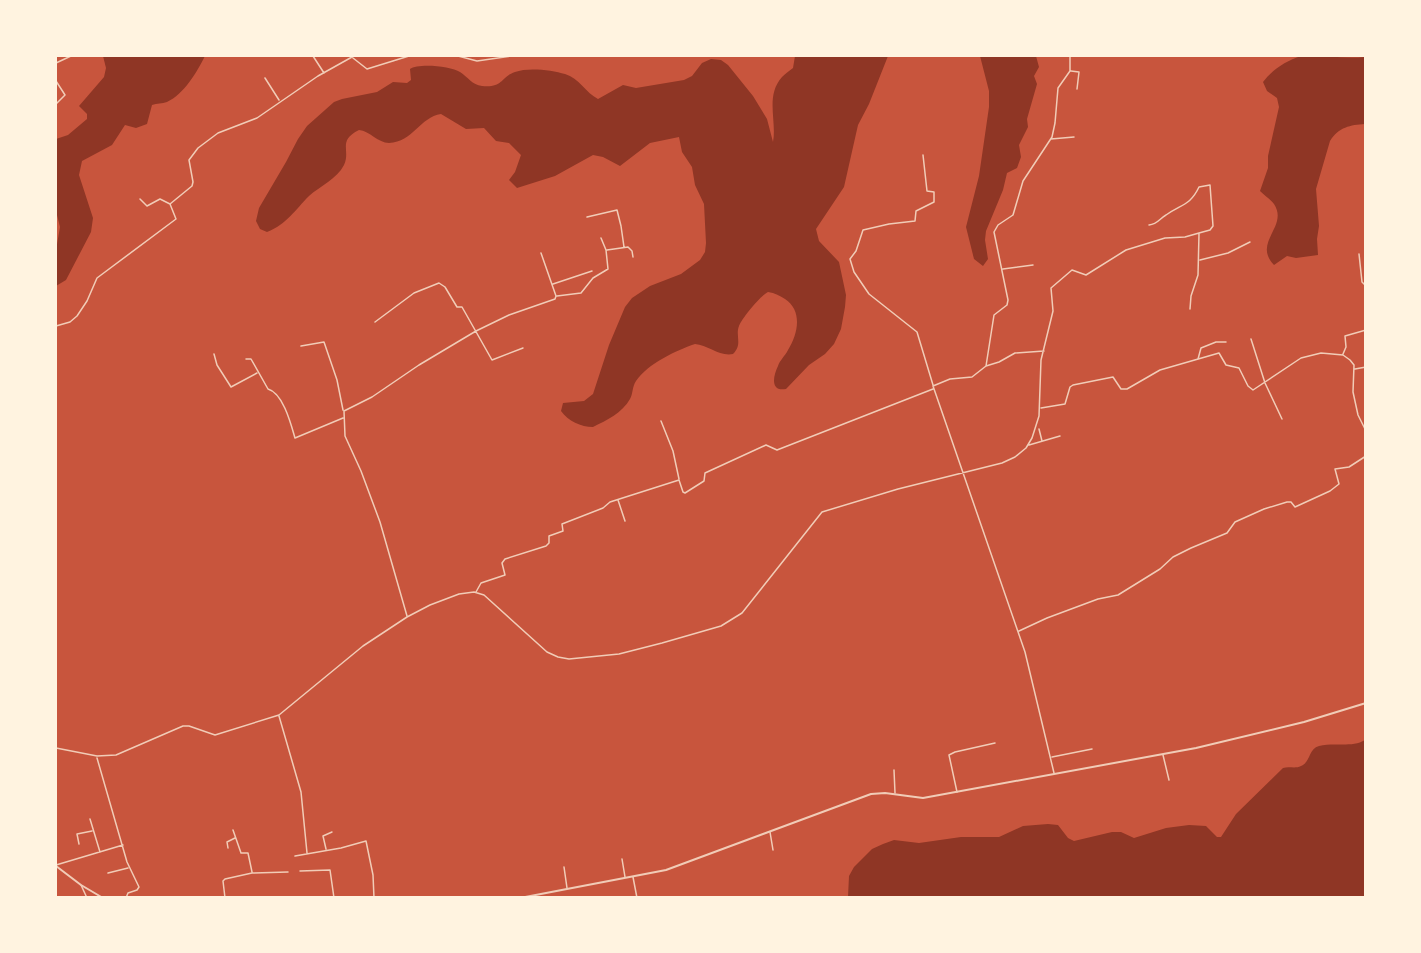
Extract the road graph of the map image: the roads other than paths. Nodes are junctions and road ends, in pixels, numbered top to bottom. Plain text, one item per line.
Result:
1 (71, 56) edge
2 (313, 56) edge
3 (352, 56) edge
4 (409, 56) edge
5 (458, 56) edge
6 (511, 56) edge
7 (1070, 56) edge
8 (56, 63) edge
9 (1070, 71) junction
10 (324, 73) junction
11 (265, 78) dead end
12 (56, 81) edge
13 (1077, 89) dead end
14 (280, 101) junction
15 (56, 104) edge
16 (1074, 137) dead end
17 (1051, 139) junction
18 (923, 155) dead end
19 (140, 199) dead end
20 (171, 204) junction
21 (587, 217) dead end
22 (1149, 225) dead end
23 (1199, 233) junction
24 (601, 238) dead end
25 (1250, 242) dead end
26 (624, 247) junction
27 (606, 250) junction
28 (541, 254) dead end
29 (1359, 254) dead end
30 (633, 257) dead end
31 (1199, 261) junction
32 (1033, 265) dead end
33 (1002, 269) junction
34 (592, 271) dead end
35 (552, 285) junction
36 (1365, 286) edge
37 (556, 296) junction
38 (1190, 309) dead end
39 (375, 322) dead end
40 (56, 326) edge
41 (1365, 330) edge
42 (476, 331) junction
43 (1251, 339) dead end
44 (1226, 342) dead end
45 (301, 346) dead end
46 (523, 348) dead end
47 (1044, 351) junction
48 (214, 354) dead end
49 (1342, 355) junction
50 (246, 359) dead end
51 (1198, 360) junction
52 (986, 366) junction
53 (1365, 367) edge
54 (1354, 369) junction
55 (258, 372) junction
56 (1265, 383) junction
57 (933, 388) junction
58 (1040, 408) junction
59 (344, 411) junction
60 (343, 418) junction
61 (1282, 419) dead end
62 (661, 421) dead end
63 (1039, 429) dead end
64 (1365, 431) edge
65 (1060, 436) dead end
66 (1042, 442) junction
67 (1028, 445) junction
68 (1365, 456) edge
69 (963, 472) junction
70 (679, 480) junction
71 (618, 499) junction
72 (625, 521) dead end
73 (476, 592) junction
74 (407, 617) junction
75 (1018, 631) junction
76 (1365, 703) edge
77 (279, 715) junction
78 (994, 743) dead end
79 (56, 748) edge
80 (1092, 748) dead end
81 (1163, 754) junction
82 (97, 756) junction
83 (1051, 757) junction
84 (894, 770) dead end
85 (1054, 774) junction
86 (1169, 780) dead end
87 (957, 792) junction
88 (895, 795) junction
89 (90, 819) dead end
90 (233, 830) dead end
91 (93, 831) junction
92 (770, 831) junction
93 (332, 832) dead end
94 (236, 838) junction
95 (79, 844) dead end
96 (123, 845) junction
97 (228, 848) dead end
98 (326, 850) junction
99 (773, 850) dead end
100 (100, 853) junction
101 (307, 853) junction
102 (295, 856) dead end
103 (622, 859) dead end
104 (56, 866) edge
105 (129, 867) junction
106 (564, 867) dead end
107 (300, 871) dead end
108 (288, 872) dead end
109 (108, 873) dead end
110 (252, 873) junction
111 (633, 876) junction
112 (625, 878) junction
113 (81, 885) junction
114 (567, 889) junction
115 (87, 897) edge
116 (103, 897) edge
117 (126, 897) edge
118 (225, 897) edge
119 (334, 897) edge
120 (374, 897) edge
121 (520, 897) edge
122 (637, 897) edge

1 - 8 street
2 - 10 street
3 - 4 street
3 - 10 street
5 - 6 street
7 - 9 street
9 - 13 street
9 - 17 street
10 - 14 street
11 - 14 street
12 - 15 street
14 - 20 street
16 - 17 street
17 - 33 street
18 - 57 street
19 - 20 street
20 - 40 street
21 - 26 street
22 - 23 street
23 - 31 street
23 - 47 street
24 - 27 street
25 - 31 street
26 - 27 street
26 - 30 street
27 - 37 street
28 - 35 street
29 - 36 street
31 - 38 street
32 - 33 street
33 - 52 street
34 - 35 street
35 - 37 street
37 - 42 street
39 - 42 street
41 - 49 street
42 - 46 street
42 - 59 street
43 - 56 street
44 - 51 street
45 - 59 street
47 - 52 street
47 - 58 street
48 - 55 street
49 - 54 street
49 - 56 street
50 - 55 street
51 - 56 street
51 - 58 street
52 - 57 street
53 - 54 street
54 - 64 street
55 - 60 street
56 - 61 street
57 - 69 street
57 - 70 street
58 - 67 street
59 - 60 street
60 - 74 street
62 - 70 street
63 - 66 street
65 - 66 street
66 - 67 street
67 - 69 street
68 - 75 street
69 - 73 street
69 - 75 street
70 - 71 street
71 - 72 street
71 - 73 street
73 - 74 street
74 - 77 street
75 - 83 street
76 - 81 street
77 - 82 street
77 - 101 street
78 - 87 street
79 - 82 street
80 - 83 street
81 - 85 street
81 - 86 street
82 - 96 street
83 - 85 street
84 - 88 street
85 - 87 street
87 - 88 street
88 - 92 street
89 - 91 street
90 - 94 street
91 - 95 street
91 - 100 street
92 - 99 street
92 - 111 street
93 - 98 street
94 - 97 street
94 - 110 street
96 - 100 street
96 - 105 street
98 - 101 street
98 - 120 street
100 - 104 street
101 - 102 street
103 - 112 street
104 - 113 street
105 - 109 street
105 - 117 street
106 - 114 street
107 - 119 street
108 - 110 street
110 - 118 street
111 - 112 street
111 - 122 street
112 - 114 street
113 - 115 street
113 - 116 street
114 - 121 street

